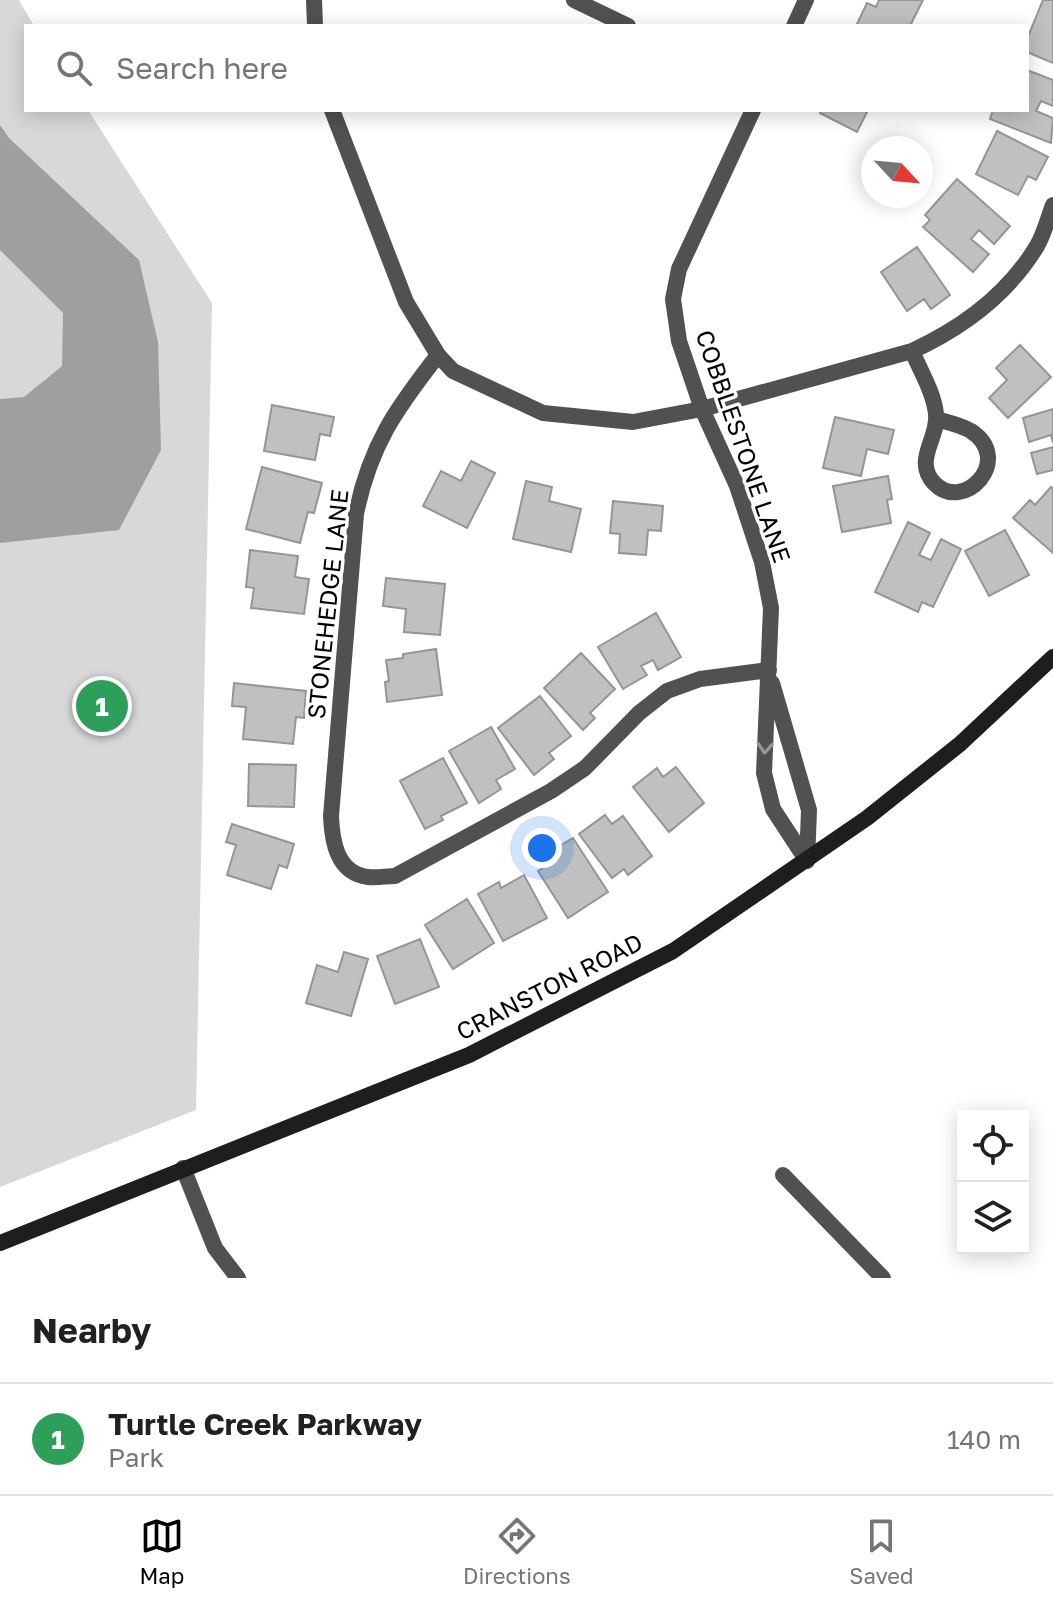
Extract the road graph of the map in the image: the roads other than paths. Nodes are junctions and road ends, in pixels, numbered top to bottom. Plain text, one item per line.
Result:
1 (314, 0) edge
2 (574, 0) edge
3 (806, 0) edge
4 (315, 24) edge
5 (624, 24) edge
6 (795, 24) edge
7 (333, 112) edge
8 (752, 112) edge
9 (1053, 205) edge
10 (912, 351) junction
11 (438, 355) junction
12 (702, 409) junction
13 (936, 419) junction
14 (1053, 657) edge
15 (769, 670) junction
16 (807, 861) junction
17 (183, 1168) junction
18 (783, 1175) dead end
19 (0, 1243) edge
20 (238, 1278) edge
21 (883, 1278) edge

1 - 4 street
2 - 5 street
3 - 6 street
7 - 11 street
8 - 12 street, COBBLESTONE LANE
9 - 10 street
10 - 12 street
10 - 13 street
11 - 12 street
11 - 15 street, STONEHEDGE LANE
12 - 15 street, COBBLESTONE LANE
13 - 13 street
14 - 16 street, CRANSTON ROAD
15 - 16 street, COBBLESTONE LANE
15 -> 16 street, COBBLESTONE LANE
16 - 17 street, CRANSTON ROAD
17 - 19 street, CRANSTON ROAD
17 - 20 street
18 - 21 street

